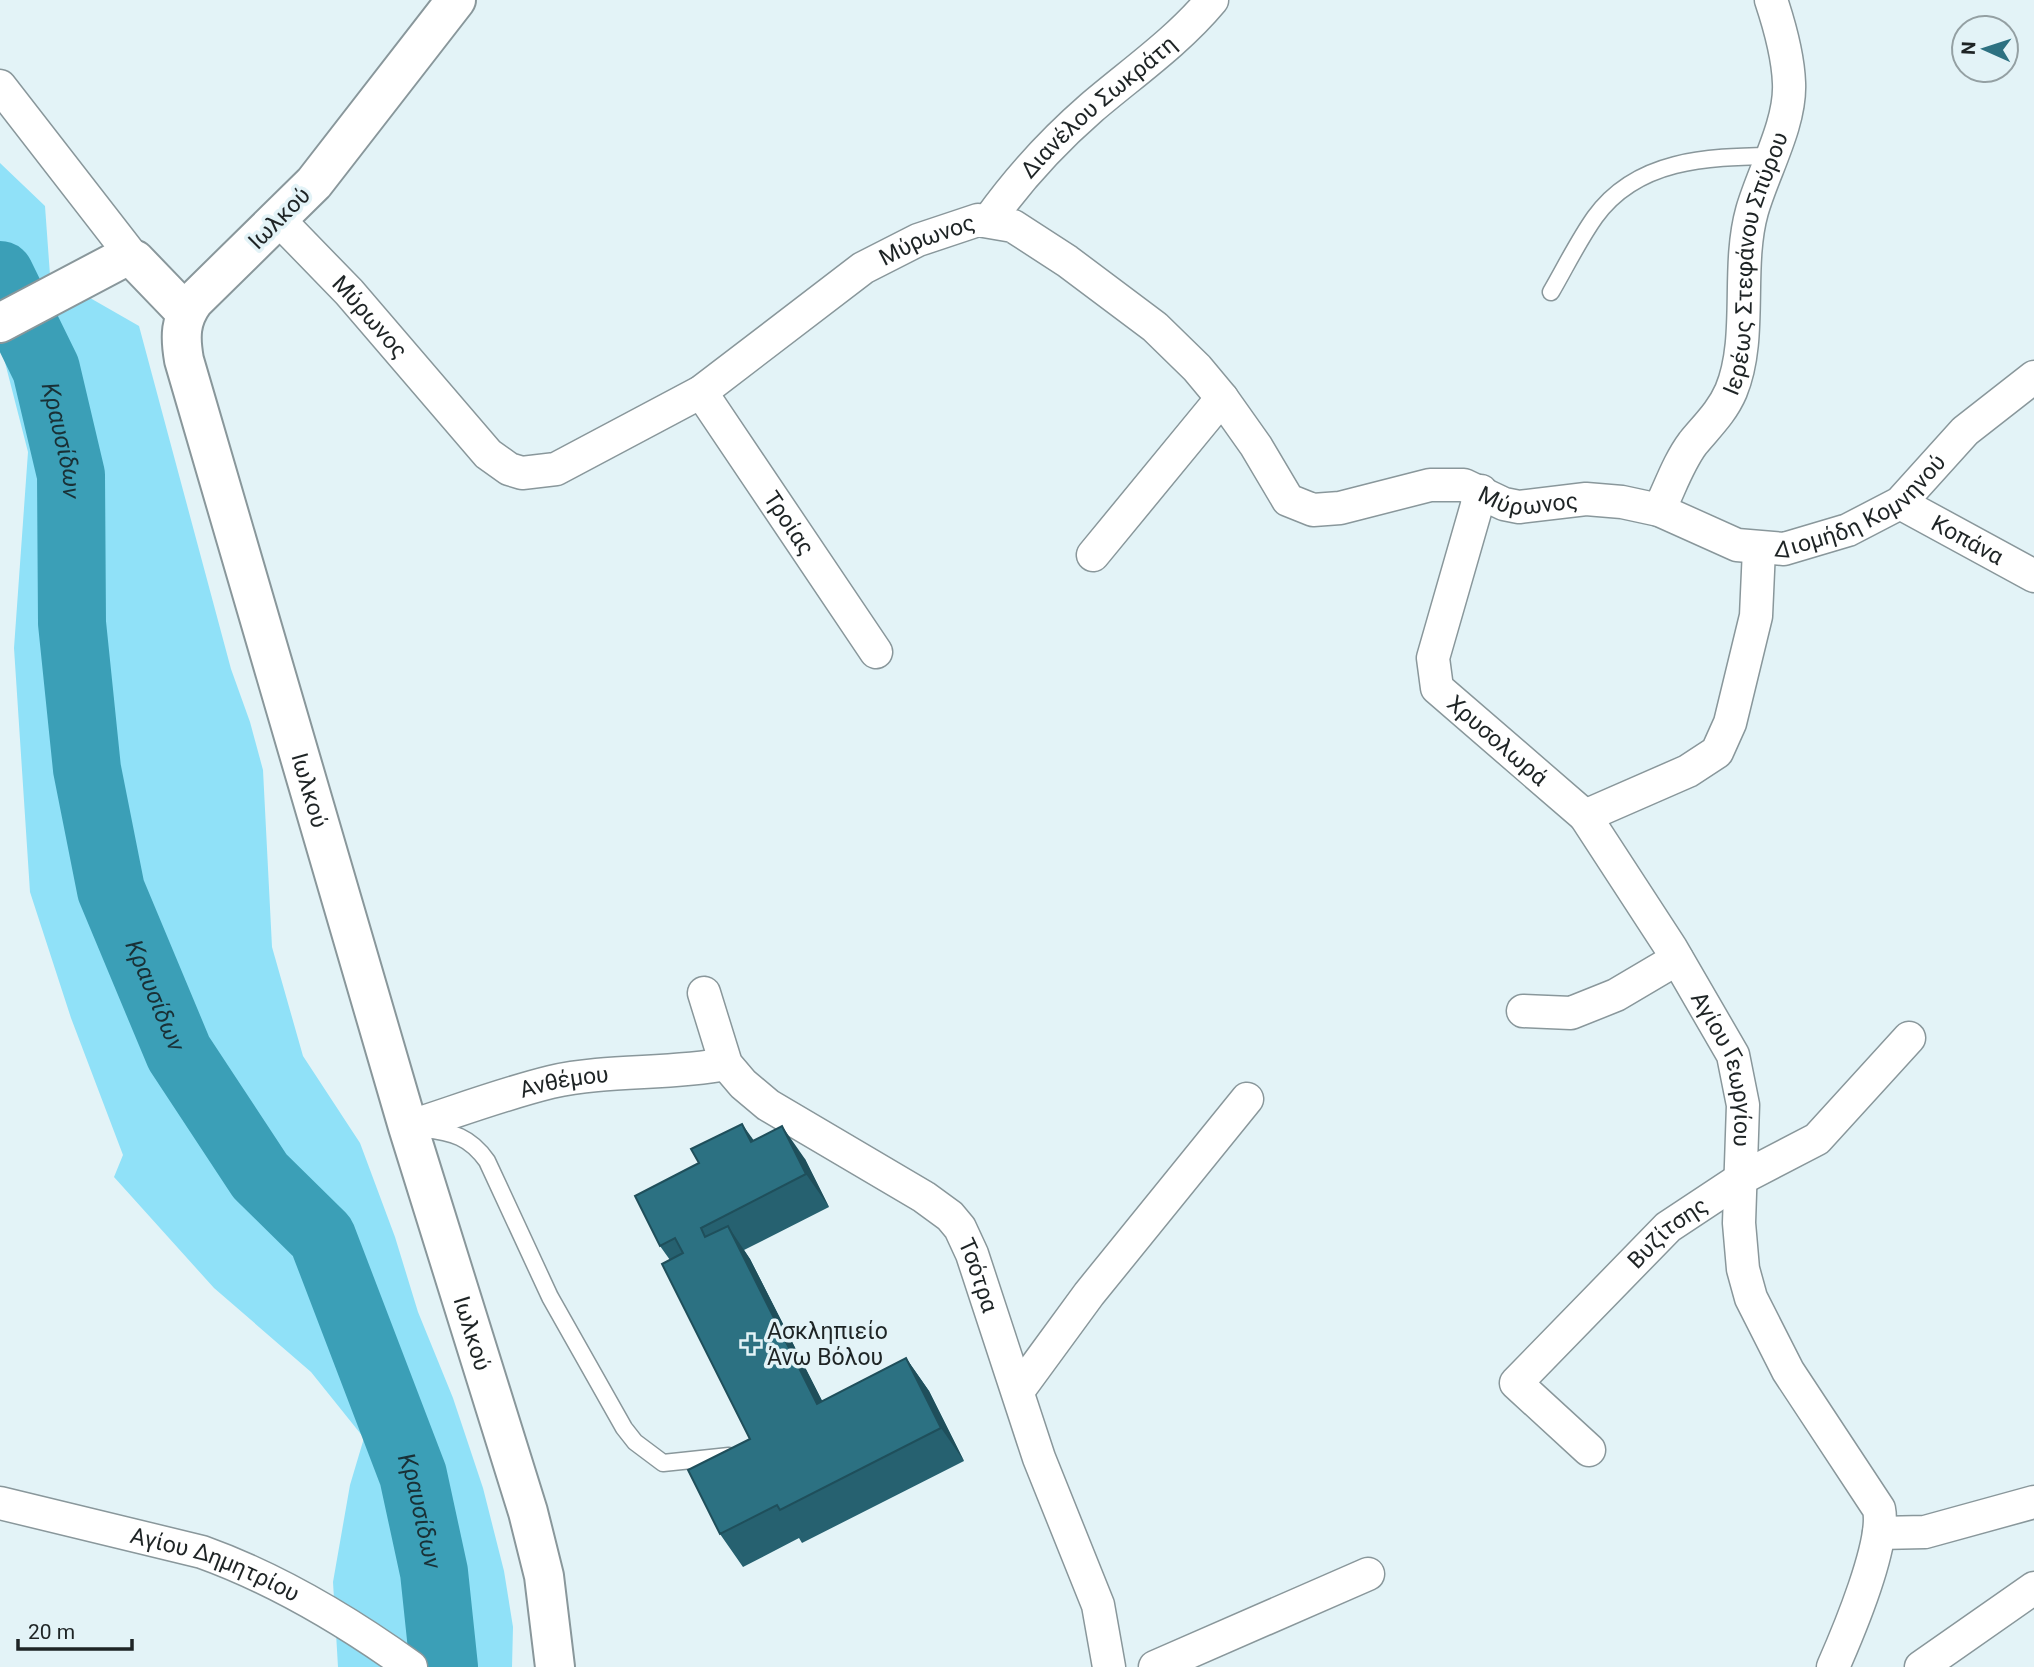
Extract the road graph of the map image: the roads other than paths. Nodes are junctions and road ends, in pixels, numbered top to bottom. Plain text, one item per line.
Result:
1 (456, 0) edge
2 (1212, 0) edge
3 (1771, 0) edge
4 (0, 86) edge
5 (1771, 156) junction
6 (279, 220) junction
7 (989, 220) junction
8 (135, 260) junction
9 (1551, 292) dead end
10 (186, 313) junction
11 (0, 323) edge
12 (2034, 377) edge
13 (701, 392) junction
14 (1222, 398) junction
15 (1480, 491) junction
16 (1900, 503) junction
17 (1660, 510) junction
18 (1759, 549) junction
19 (1093, 555) dead end
20 (2034, 576) edge
21 (876, 652) dead end
22 (1585, 816) junction
23 (1677, 959) junction
24 (704, 993) dead end
25 (1523, 1011) dead end
26 (1909, 1038) dead end
27 (726, 1064) junction
28 (1247, 1099) dead end
29 (408, 1127) junction
30 (1742, 1178) junction
31 (1018, 1391) junction
32 (1589, 1450) dead end
33 (736, 1455) edge
34 (2034, 1502) edge
35 (0, 1503) edge
36 (1879, 1533) junction
37 (1368, 1574) dead end
38 (2034, 1588) edge
39 (411, 1667) edge
40 (555, 1667) edge
41 (1109, 1667) edge
42 (1155, 1667) edge
43 (1833, 1667) edge
44 (1921, 1667) edge

1 - 6 main road, Ιωλκού
2 - 7 street, Διανέλου Σωκράτη
3 - 5 street, Ιερέως Στεφάνου Σπύρου
4 - 8 street
5 - 9 lane
5 - 17 street, Ιερέως Στεφάνου Σπύρου
6 - 10 main road, Ιωλκού
6 - 13 street, Μύρωνος
7 - 13 street, Μύρωνος
7 - 14 street, Μύρωνος
8 - 10 main road
8 - 11 main road
10 - 29 main road, Ιωλκού
12 - 16 street, Διομήδη Κομνηνού
13 - 21 street, Τροίας
14 - 15 street, Μύρωνος
14 - 19 street
15 - 17 street, Μύρωνος
15 - 22 street, Χρυσολωρά
16 - 18 street, Διομήδη Κομνηνού
16 - 20 street, Κοπάνα
17 - 18 street, Διομήδη Κομνηνού
18 - 22 street
22 - 23 street, Αγίου Γεωργίου
23 - 25 street
23 - 30 street, Αγίου Γεωργίου
24 - 27 street, Τσότρα
26 - 30 street, Βυζίτσης
27 - 29 street, Ανθέμου
27 - 31 street, Τσότρα
28 - 31 street
29 - 33 lane
29 - 40 main road, Ιωλκού
30 - 32 street, Βυζίτσης
30 - 36 street, Αγίου Γεωργίου
31 - 41 street, Τσότρα
34 - 36 street
35 - 39 street, Αγίου Δημητρίου
36 - 43 street, Αγίου Γεωργίου
37 - 42 street
38 - 44 street

